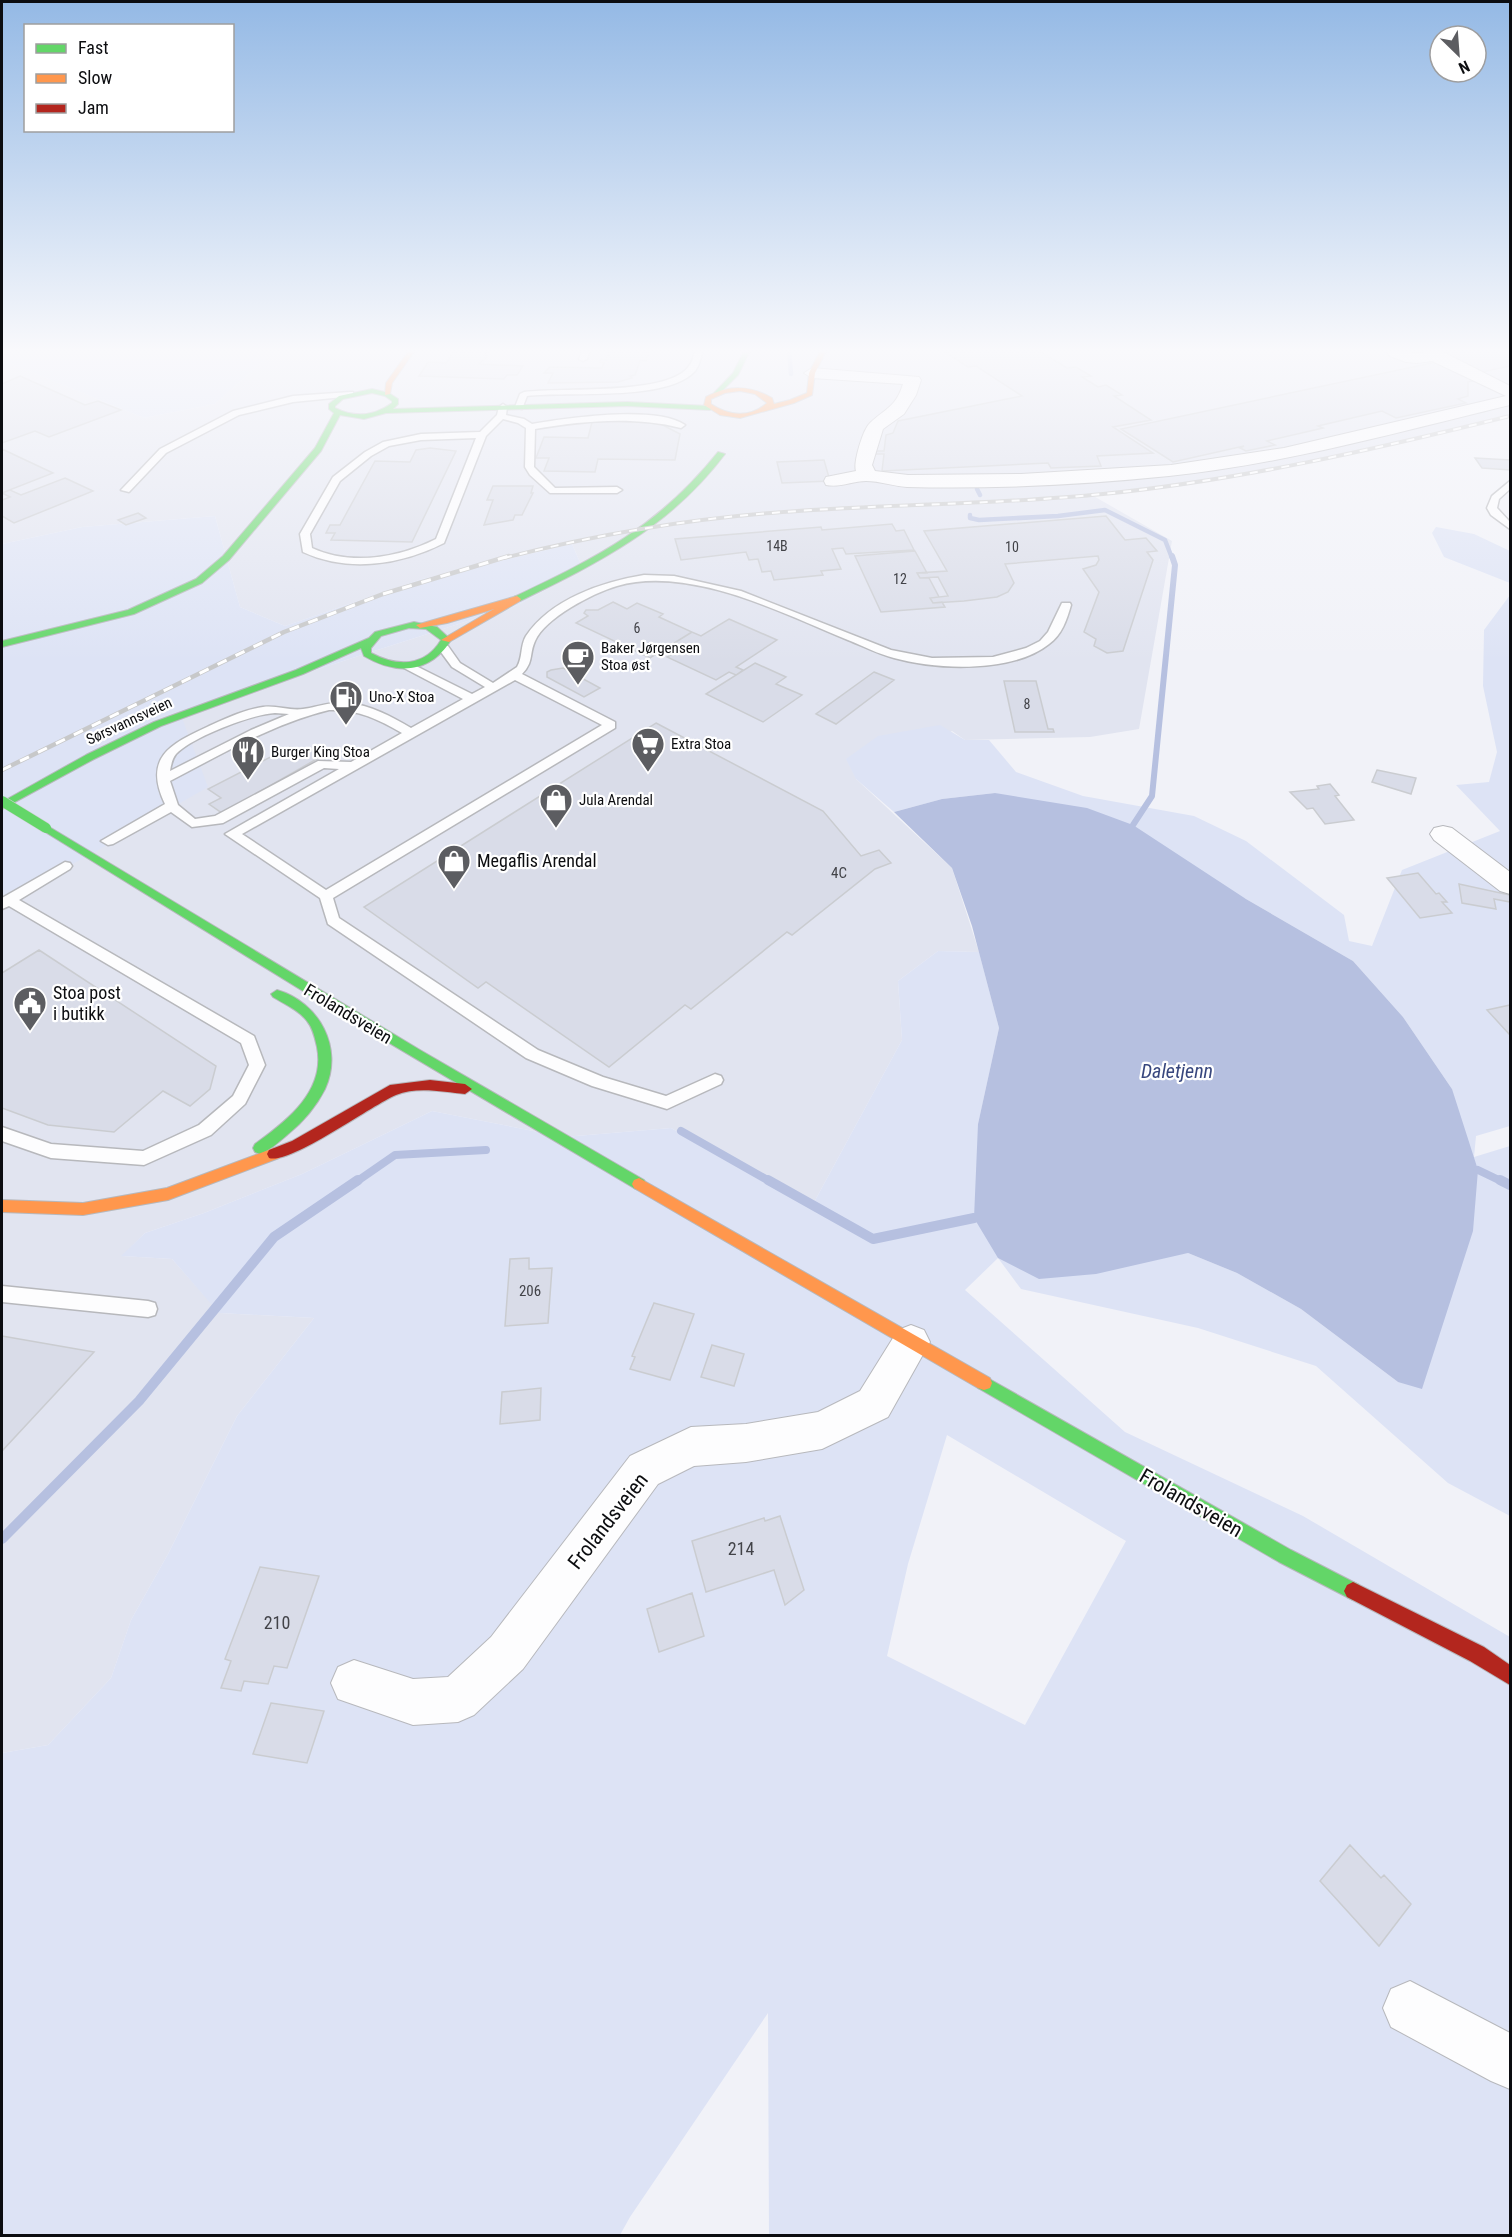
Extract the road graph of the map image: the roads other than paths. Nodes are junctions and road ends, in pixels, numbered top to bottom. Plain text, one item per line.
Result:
1 (161, 453) edge
2 (314, 453) edge
3 (369, 453) edge
4 (475, 453) edge
5 (530, 453) edge
6 (721, 453) edge
7 (867, 453) edge
8 (1280, 453) edge
9 (867, 475) junction
10 (833, 481) dead end
11 (1510, 484) edge
12 (126, 490) dead end
13 (616, 490) dead end
14 (1510, 526) edge
15 (517, 599) junction
16 (1066, 605) dead end
17 (420, 625) junction
18 (51, 633) junction
19 (369, 641) junction
20 (2, 644) edge
21 (445, 644) junction
22 (2, 652) edge
23 (392, 666) junction
24 (408, 666) junction
25 (361, 668) dead end
26 (340, 671) dead end
27 (515, 675) junction
28 (278, 682) junction
29 (494, 688) junction
30 (472, 699) junction
31 (299, 713) junction
32 (410, 734) junction
33 (352, 766) junction
34 (164, 779) junction
35 (2, 801) edge
36 (2, 806) edge
37 (172, 806) junction
38 (1443, 834) dead end
39 (108, 841) dead end
40 (65, 866) dead end
41 (1510, 885) edge
42 (326, 896) junction
43 (5, 903) edge
44 (219, 936) junction
45 (224, 951) dead end
46 (264, 985) dead end
47 (715, 1080) dead end
48 (477, 1091) junction
49 (2, 1134) edge
50 (205, 1182) junction
51 (2, 1206) edge
52 (2, 1294) edge
53 (148, 1309) dead end
54 (911, 1341) junction
55 (1477, 1654) junction
56 (1510, 1666) edge
57 (1510, 1676) edge
58 (354, 1683) dead end
59 (1410, 2008) dead end
60 (1510, 2062) edge

1 - 12 lane
2 - 18 main road
3 - 4 lane
5 - 13 lane
6 - 15 main road
7 - 9 street
8 - 9 street
9 - 10 street
11 - 14 lane
15 - 17 main road
15 - 21 main road
16 - 27 lane
17 - 19 main road, Sørsvannsveien
17 - 21 main road
18 - 20 main road
18 - 22 main road
19 - 23 main road
19 - 28 main road, Sørsvannsveien
21 - 24 main road
21 - 29 lane
23 - 24 main road
23 - 25 main road
24 - 30 lane
26 - 28 main road, Sørsvannsveien
27 - 29 lane
27 - 42 lane
28 - 36 main road, Sørsvannsveien
29 - 30 lane
30 - 32 lane
31 - 32 lane
31 - 34 lane
31 - 34 lane
32 - 33 lane
33 - 37 lane
33 - 42 lane
34 - 37 lane
35 - 44 main road, Frolandsveien, bridge
37 - 39 lane
38 - 41 street
40 - 43 lane
42 - 47 lane
43 - 49 lane
44 - 45 main road
44 - 48 main road, Frolandsveien
46 - 50 main road, Frolandsveien
48 - 50 main road, Frolandsveien
48 - 54 main road, Frolandsveien
50 - 51 main road, Frolandsveien
52 - 53 lane
54 - 55 main road, Frolandsveien
54 - 58 street, Frolandsveien
55 - 56 main road, Frolandsveien
55 - 57 main road, Frolandsveien
59 - 60 street

